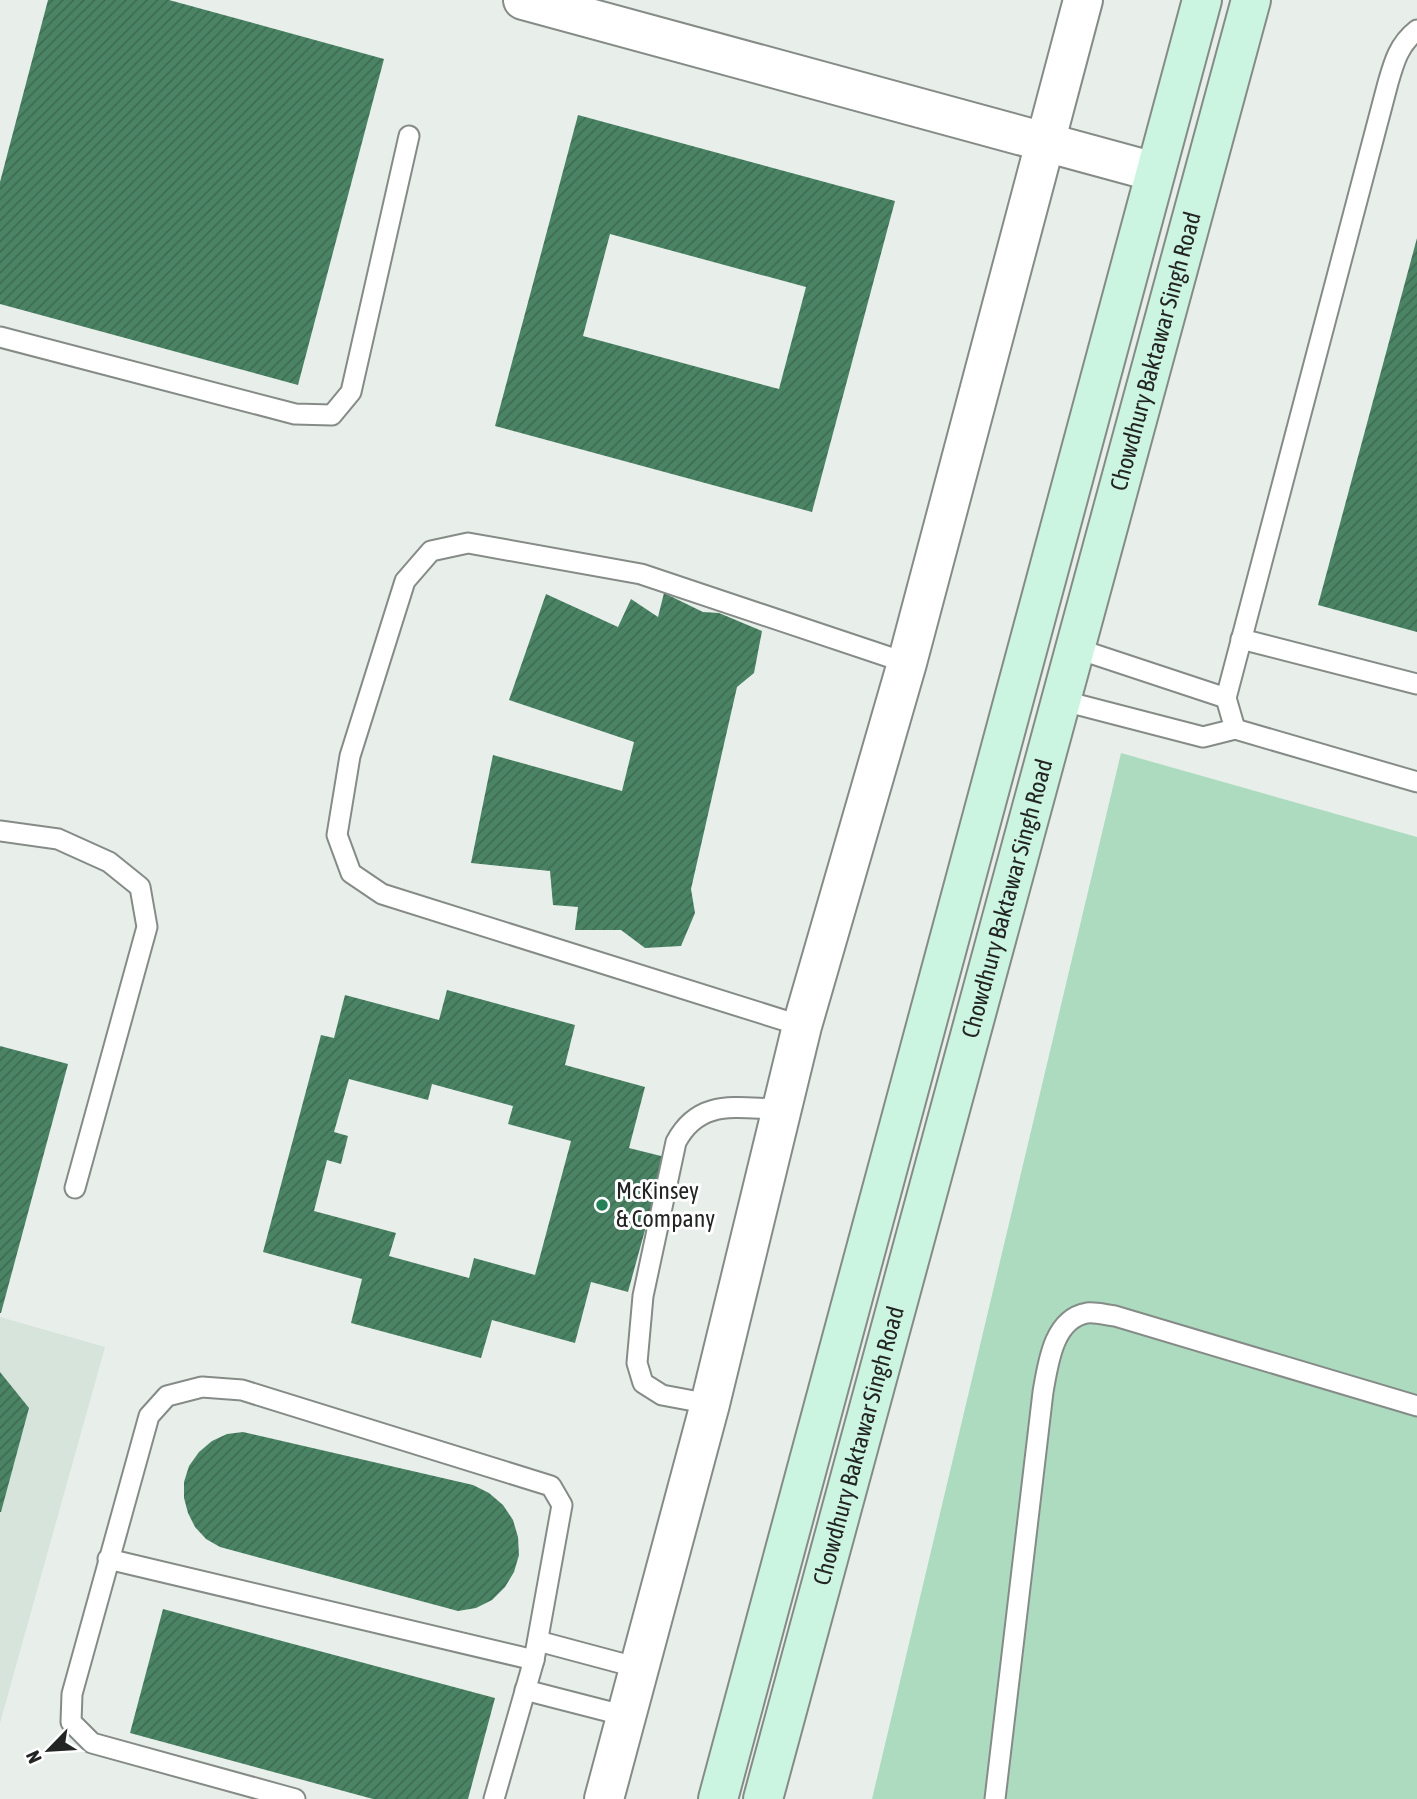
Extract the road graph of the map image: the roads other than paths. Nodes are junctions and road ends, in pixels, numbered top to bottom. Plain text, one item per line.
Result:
1 (523, 0) edge
2 (1083, 0) edge
3 (1202, 0) edge
4 (1251, 0) edge
5 (1417, 30) edge
6 (409, 136) dead end
7 (1045, 141) junction
8 (1155, 172) junction
9 (0, 337) edge
10 (1241, 639) junction
11 (1075, 648) junction
12 (907, 663) junction
13 (1417, 684) edge
14 (1226, 698) junction
15 (1060, 701) junction
16 (1235, 729) junction
17 (1417, 782) edge
18 (0, 831) edge
19 (802, 1026) junction
20 (783, 1110) junction
21 (75, 1188) dead end
22 (710, 1404) junction
23 (1417, 1406) edge
24 (108, 1559) junction
25 (536, 1651) junction
26 (639, 1668) junction
27 (525, 1690) junction
28 (625, 1716) junction
29 (295, 1799) edge
30 (494, 1799) edge
31 (604, 1799) edge
32 (718, 1799) edge
33 (763, 1799) edge
34 (995, 1799) edge

1 - 7 street
2 - 7 street
3 - 8 main road, Chowdhury Baktawar Singh Road
4 - 11 main road, Chowdhury Baktawar Singh Road
5 - 10 lane
6 - 9 lane
7 - 8 street
7 - 12 street
8 - 32 main road, Chowdhury Baktawar Singh Road
10 - 13 lane
10 - 14 lane
11 - 14 lane
11 - 15 main road, Chowdhury Baktawar Singh Road
12 - 19 street
12 - 19 lane
14 - 16 lane
15 - 16 lane
15 - 33 main road, Chowdhury Baktawar Singh Road
16 - 17 lane
18 - 21 lane
19 - 20 street
20 - 22 street
20 - 22 lane
22 - 26 street
23 - 34 lane
24 - 25 lane
24 - 25 lane
24 - 29 lane
25 - 26 lane
25 - 27 lane
26 - 28 street
27 - 28 lane
27 - 30 lane
28 - 31 street

